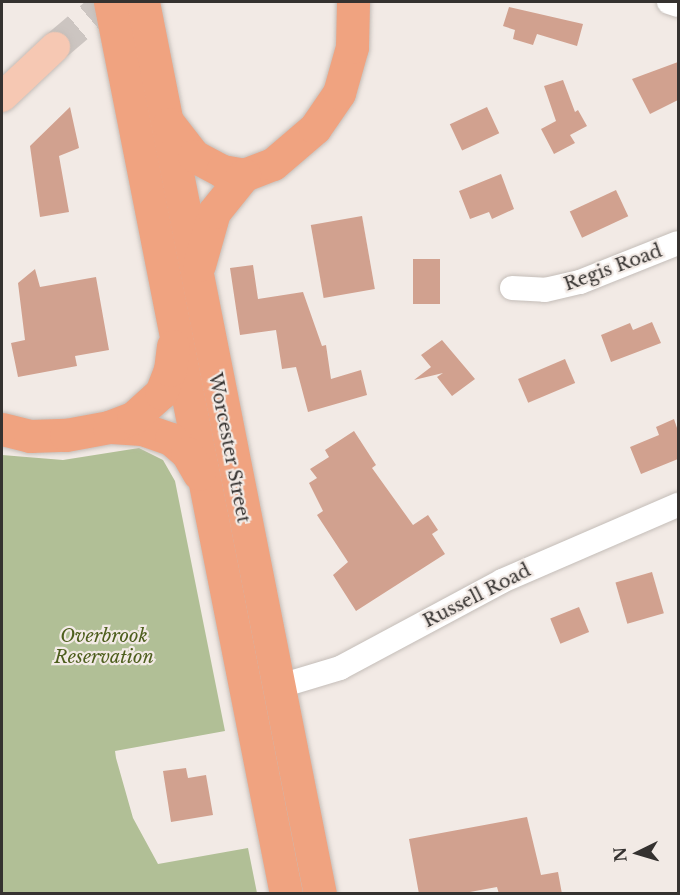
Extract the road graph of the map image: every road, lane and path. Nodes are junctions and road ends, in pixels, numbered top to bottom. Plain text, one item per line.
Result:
1 (110, 2) edge
2 (143, 2) edge
3 (353, 2) edge
4 (669, 2) edge
5 (678, 5) edge
6 (55, 47) tunnel mouth
7 (2, 97) edge
8 (163, 108) junction
9 (244, 175) junction
10 (678, 243) edge
11 (198, 285) junction
12 (512, 288) dead end
13 (173, 323) junction
14 (109, 427) junction
15 (2, 429) edge
16 (205, 488) junction
17 (678, 505) edge
18 (277, 687) junction
19 (286, 894) edge
20 (320, 894) edge

1 - 13 highway, Worcester Street
2 - 8 highway, Worcester Street
3 - 9 highway
4 - 5 street
6 - 7 main road
8 - 9 highway
8 - 11 highway, Worcester Street
9 - 11 highway
10 - 12 street, Regis Road
11 - 18 highway, Worcester Street
13 - 14 highway
13 - 16 highway, Worcester Street
14 - 15 highway
14 - 16 highway
16 - 19 highway, Worcester Street
17 - 18 street, Russell Road
18 - 20 highway, Worcester Street

